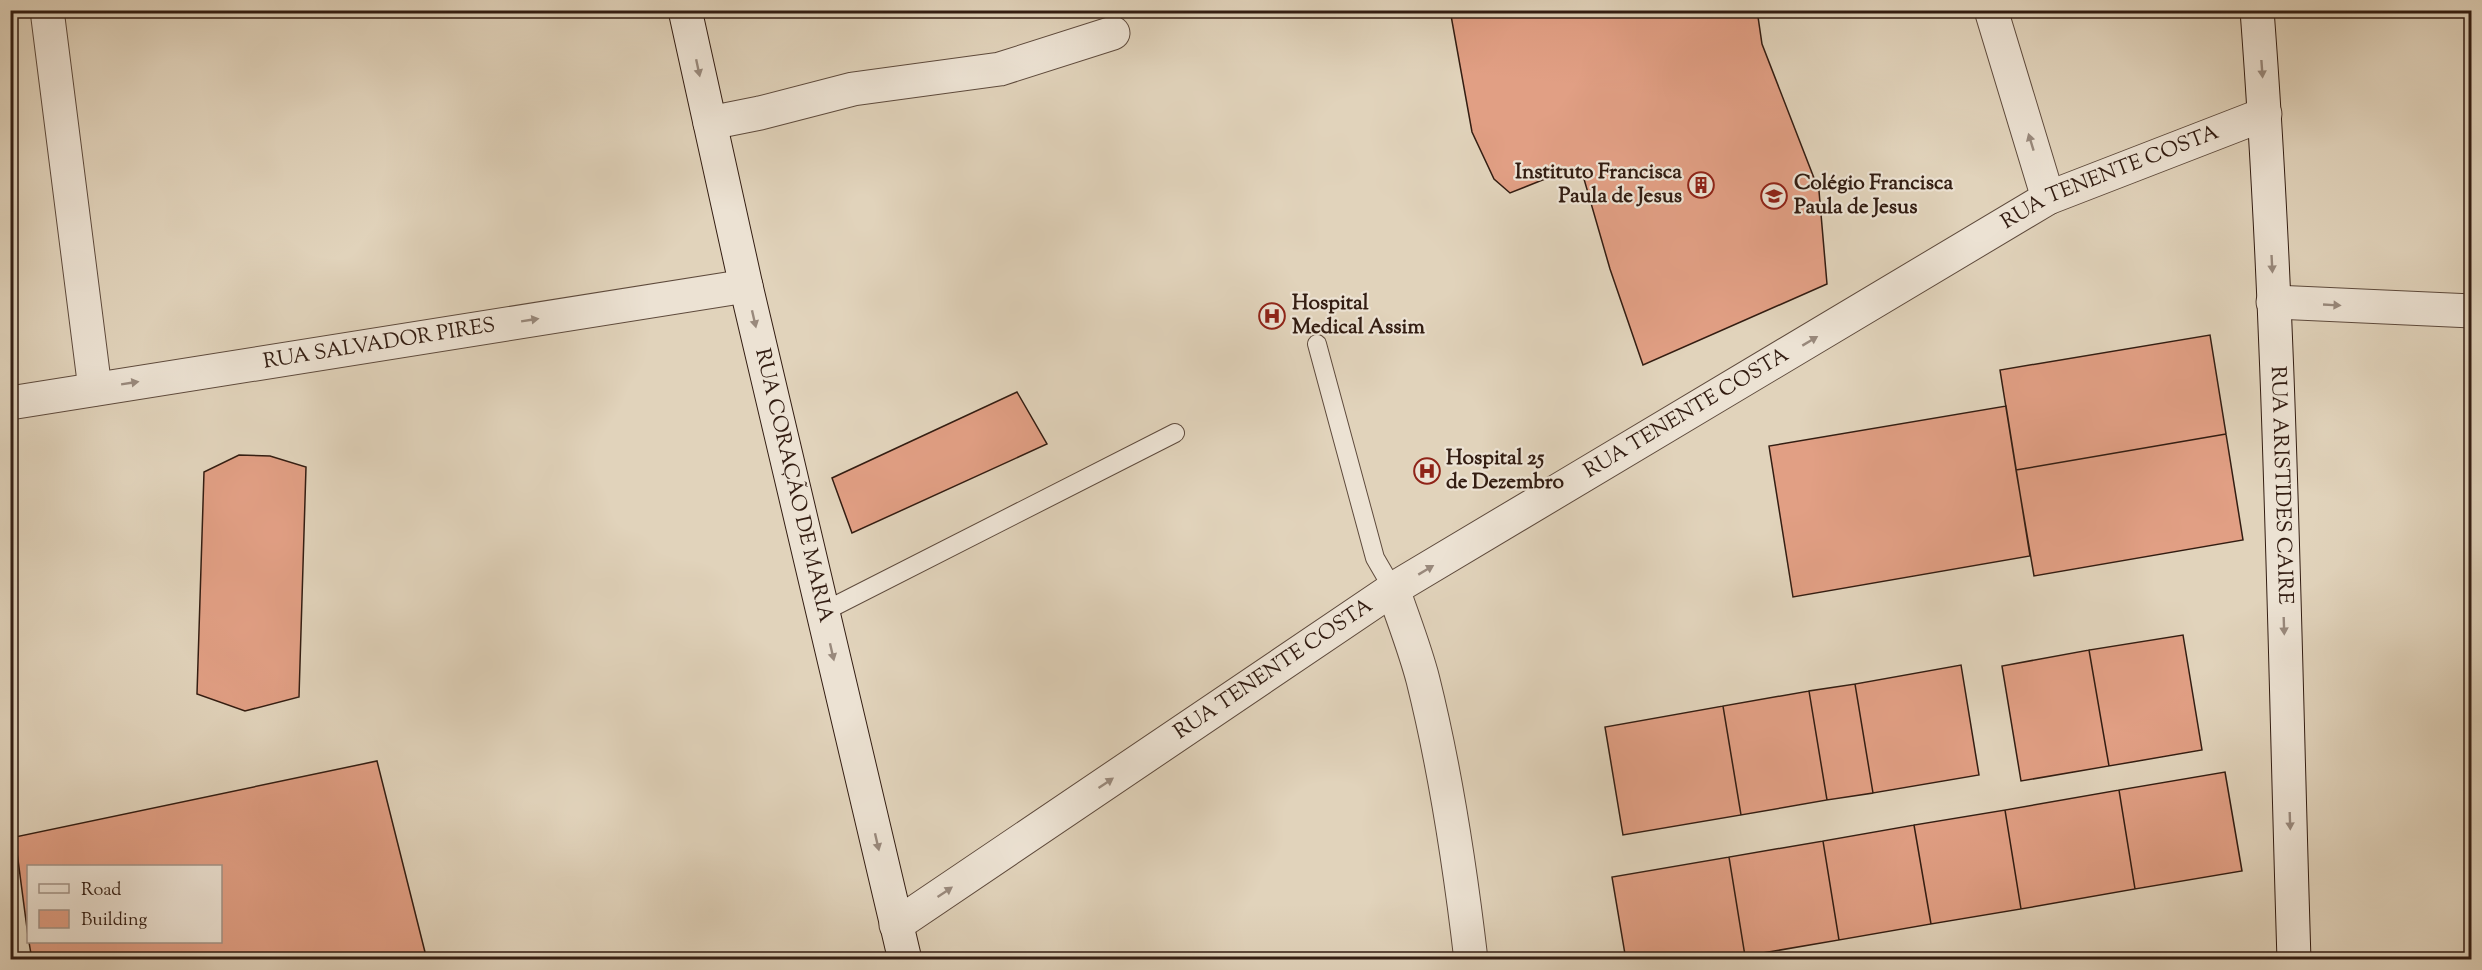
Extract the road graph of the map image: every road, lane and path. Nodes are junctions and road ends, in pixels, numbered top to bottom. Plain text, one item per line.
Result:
1 (47, 10) edge
2 (685, 10) edge
3 (1991, 10) edge
4 (2257, 10) edge
5 (1113, 33) dead end
6 (2265, 114) junction
7 (710, 123) junction
8 (2048, 198) junction
9 (746, 286) junction
10 (2274, 302) junction
11 (2472, 311) edge
12 (1317, 344) dead end
13 (95, 389) junction
14 (10, 403) edge
15 (1175, 433) dead end
16 (1394, 589) junction
17 (823, 612) junction
18 (896, 925) junction
19 (905, 960) edge
20 (1470, 960) edge
21 (2294, 960) edge

1 - 13 street
2 -> 7 street, RUA CORAÇÃO DE MARIA
8 -> 3 street
4 -> 6 street, RUA ARISTIDES CAIRE
5 - 7 street
6 - 8 street, RUA TENENTE COSTA
6 -> 10 street, RUA ARISTIDES CAIRE
7 - 9 street, RUA CORAÇÃO DE MARIA
16 -> 8 street, RUA TENENTE COSTA
13 -> 9 street, RUA SALVADOR PIRES
9 -> 17 street, RUA CORAÇÃO DE MARIA
10 -> 11 street
10 -> 21 street, RUA ARISTIDES CAIRE
12 - 16 lane
13 - 14 street, RUA SALVADOR PIRES
15 - 17 lane
18 -> 16 street, RUA TENENTE COSTA
16 - 20 street
17 -> 18 street, RUA CORAÇÃO DE MARIA
18 - 19 street, RUA CORAÇÃO DE MARIA

